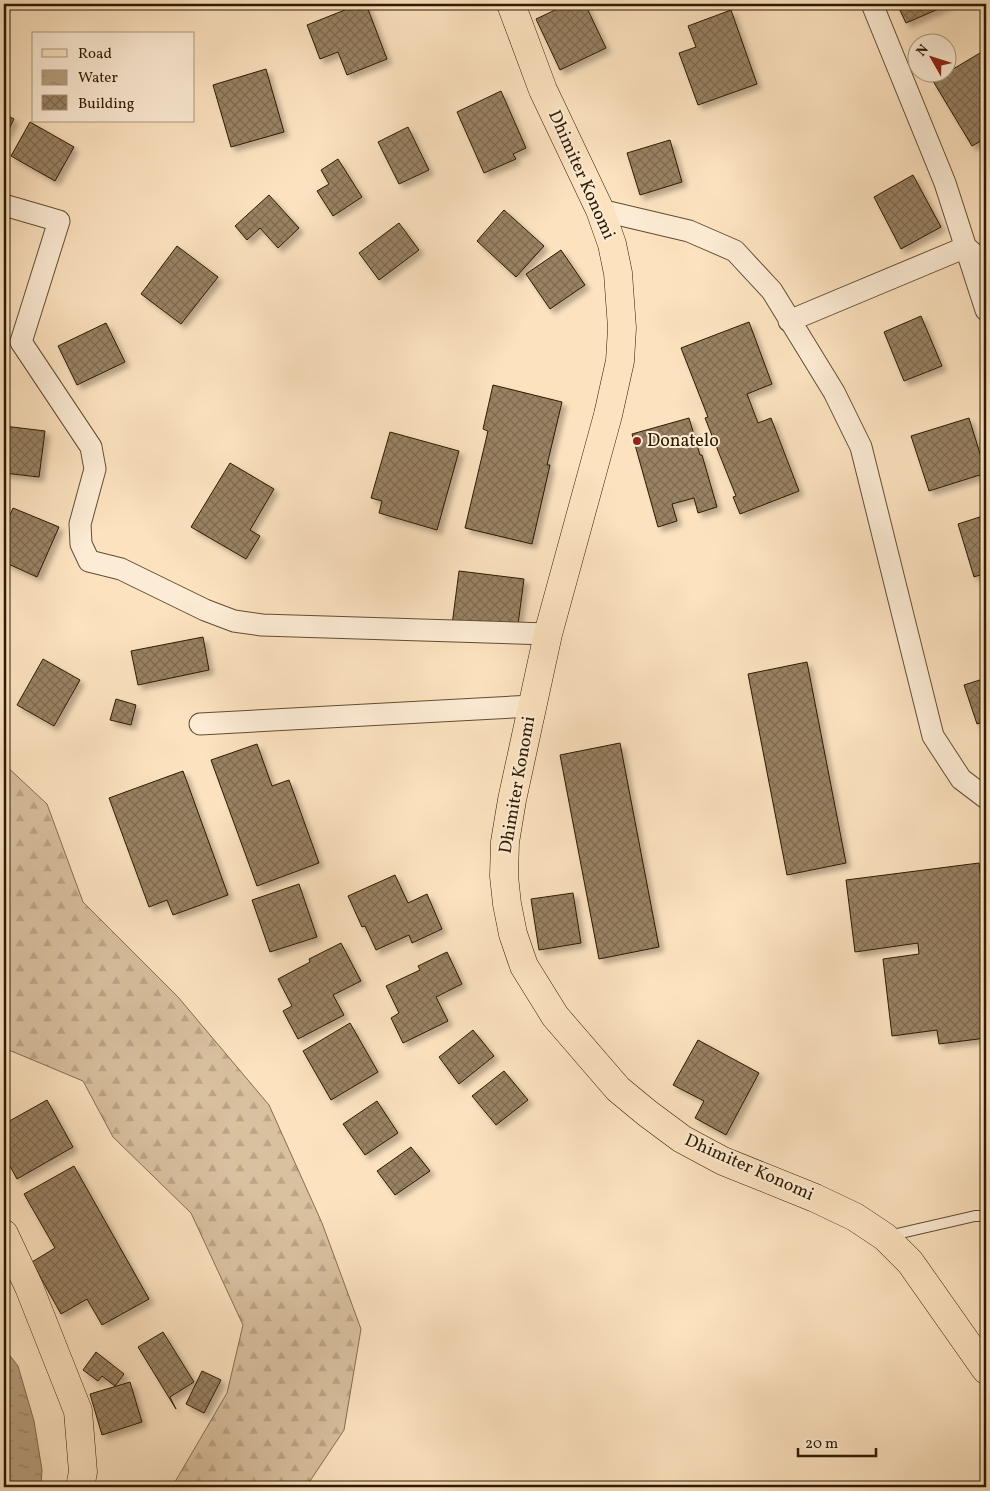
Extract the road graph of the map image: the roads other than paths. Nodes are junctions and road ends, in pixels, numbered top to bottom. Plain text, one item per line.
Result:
1 (511, 4) edge
2 (872, 4) edge
3 (4, 206) edge
4 (600, 210) junction
5 (966, 247) junction
6 (986, 266) edge
7 (986, 310) edge
8 (789, 321) junction
9 (548, 634) junction
10 (532, 706) junction
11 (200, 724) dead end
12 (986, 798) edge
13 (986, 1216) edge
14 (4, 1234) edge
15 (885, 1237) junction
16 (986, 1370) edge
17 (80, 1487) edge

1 - 4 main road, Dhimiter Konomi
2 - 5 street
3 - 9 street
4 - 8 street
4 - 9 main road, Dhimiter Konomi
5 - 6 street
5 - 7 street
5 - 8 street
8 - 12 street
9 - 10 main road, Dhimiter Konomi
10 - 11 street
10 - 15 main road, Dhimiter Konomi
13 - 15 lane
14 - 17 main road
15 - 16 main road, Dhimiter Konomi

